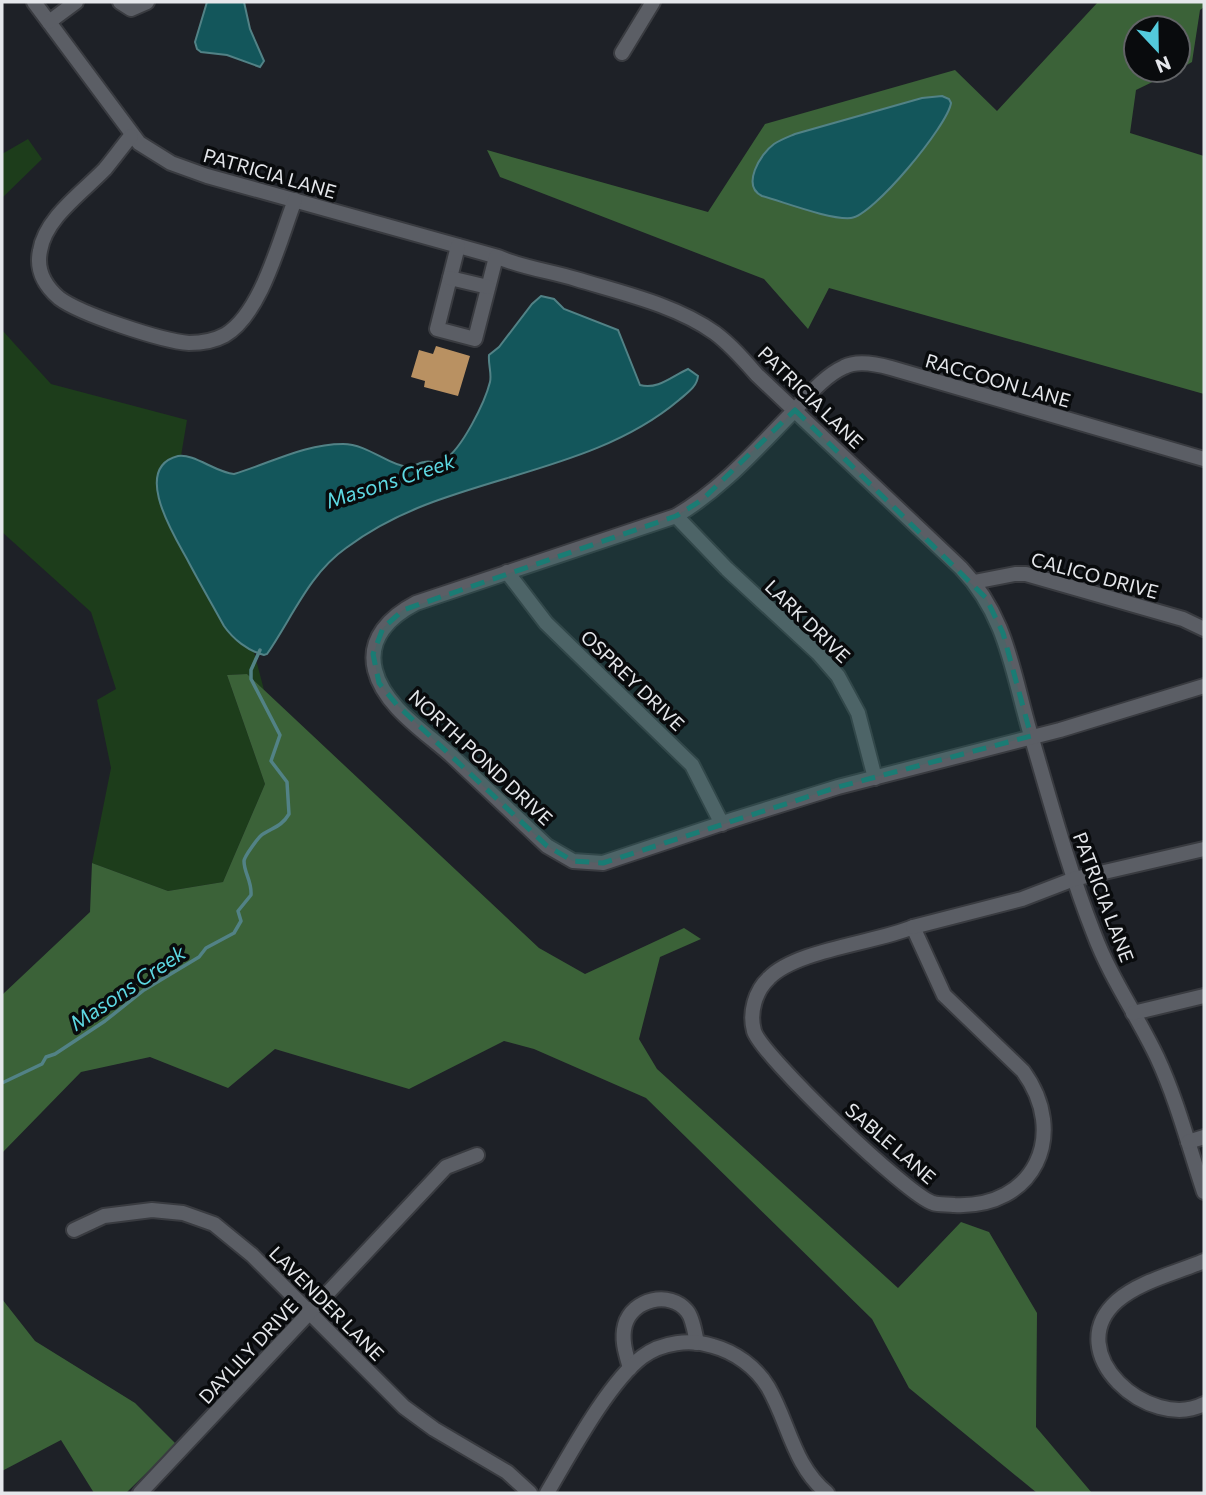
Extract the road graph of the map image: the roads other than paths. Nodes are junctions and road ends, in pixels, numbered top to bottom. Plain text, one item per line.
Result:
1 (34, 2) edge
2 (76, 2) edge
3 (120, 2) edge
4 (147, 2) edge
5 (653, 2) edge
6 (49, 22) junction
7 (622, 53) dead end
8 (131, 136) junction
9 (295, 200) junction
10 (458, 246) junction
11 (496, 257) junction
12 (450, 278) junction
13 (488, 287) junction
14 (795, 410) junction
15 (1204, 459) edge
16 (676, 516) junction
17 (507, 572) junction
18 (974, 582) junction
19 (1204, 629) edge
20 (1204, 687) edge
21 (1031, 736) junction
22 (875, 778) junction
23 (722, 824) junction
24 (1204, 849) edge
25 (1074, 878) junction
26 (913, 928) junction
27 (1204, 996) edge
28 (1133, 1013) junction
29 (1204, 1137) edge
30 (1188, 1142) junction
31 (477, 1155) dead end
32 (1204, 1192) edge
33 (74, 1230) dead end
34 (1204, 1261) edge
35 (310, 1313) junction
36 (697, 1343) junction
37 (630, 1368) junction
38 (1204, 1404) edge
39 (140, 1493) edge
40 (530, 1493) edge
41 (547, 1493) edge
42 (827, 1493) edge

1 - 6 street, PATRICIA LANE
2 - 6 street
3 - 4 street
5 - 7 street
6 - 8 street, PATRICIA LANE
8 - 9 street, PATRICIA LANE
8 - 9 street
9 - 10 street, PATRICIA LANE
10 - 11 street, PATRICIA LANE
10 - 12 street
11 - 13 street
11 - 14 street, PATRICIA LANE
12 - 13 street
12 - 13 street
14 - 15 street, RACCOON LANE
14 - 16 street, NORTH POND DRIVE
14 - 18 street, PATRICIA LANE
16 - 17 street, NORTH POND DRIVE
16 - 22 street, LARK DRIVE
17 - 23 street, OSPREY DRIVE
17 - 23 street, NORTH POND DRIVE
18 - 19 street, CALICO DRIVE
18 - 21 street, PATRICIA LANE
20 - 21 street
21 - 22 street, NORTH POND DRIVE
21 - 25 street, PATRICIA LANE
22 - 23 street, NORTH POND DRIVE
24 - 25 street, SABLE LANE
25 - 26 street, SABLE LANE
25 - 28 street, PATRICIA LANE
26 - 26 street, SABLE LANE
27 - 28 street
28 - 30 street, PATRICIA LANE
29 - 30 street
30 - 32 street, PATRICIA LANE
31 - 35 street, DAYLILY DRIVE
33 - 35 street, LAVENDER LANE
34 - 38 street
35 - 39 street, DAYLILY DRIVE
35 - 40 street, LAVENDER LANE
36 - 37 street
36 - 37 street
36 - 42 street
37 - 41 street

